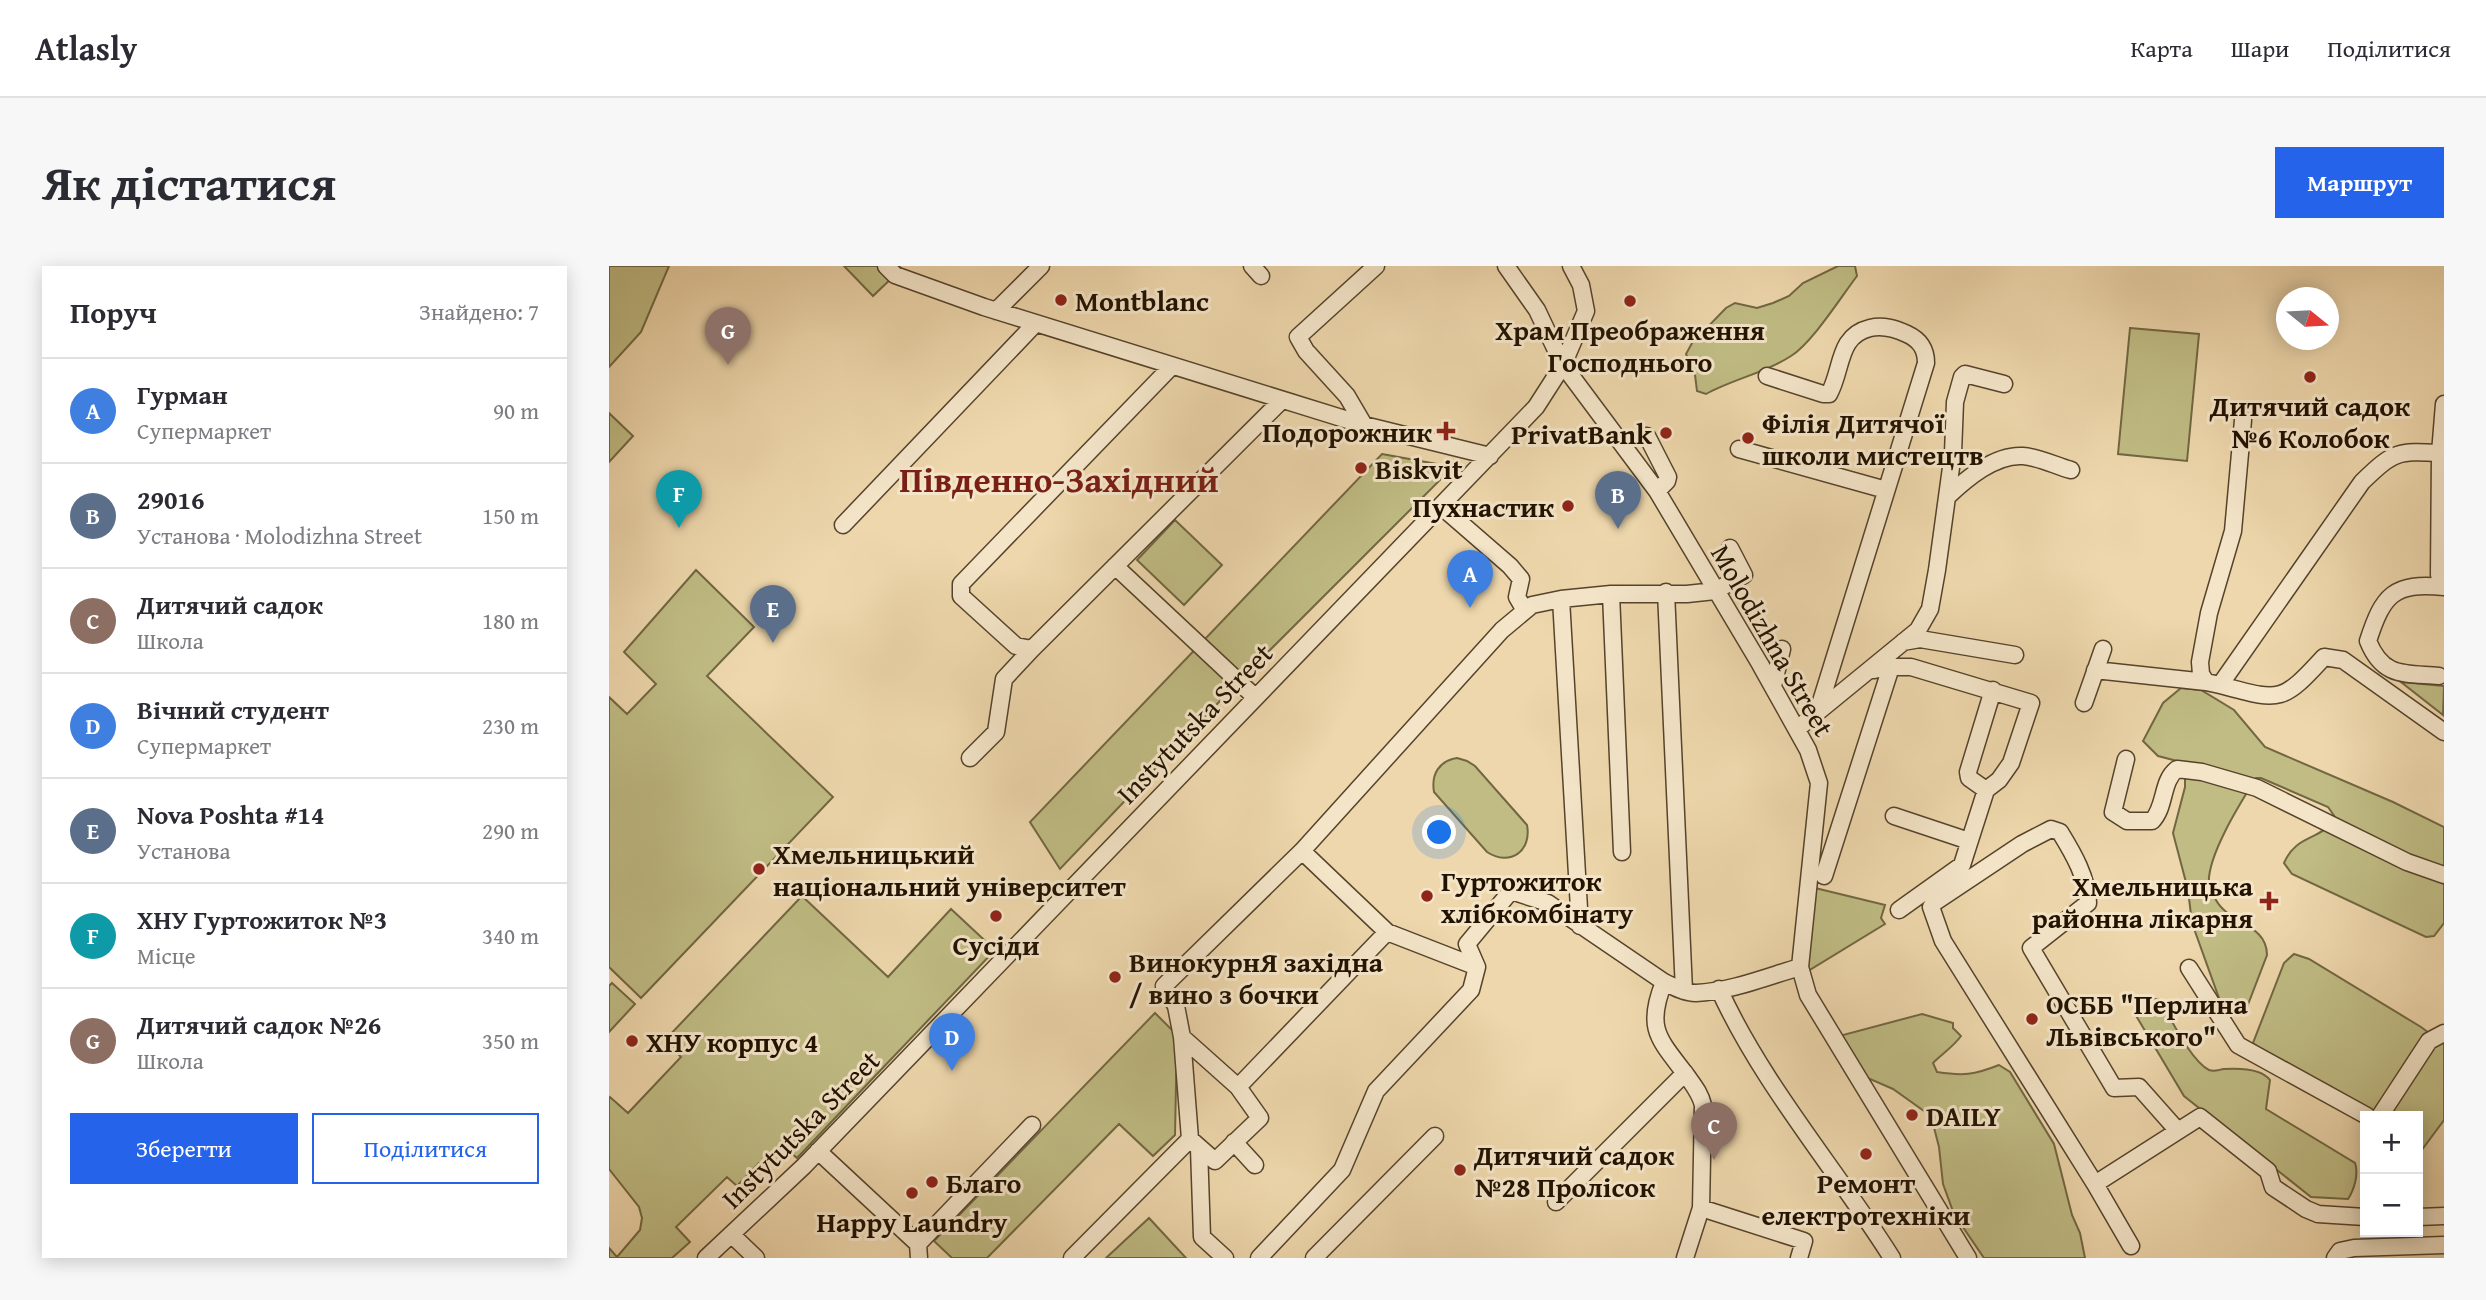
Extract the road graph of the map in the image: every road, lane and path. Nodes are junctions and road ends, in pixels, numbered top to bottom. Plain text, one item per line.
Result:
1 (886, 266) edge
2 (1041, 266) edge
3 (1376, 266) edge
4 (1506, 266) edge
5 (1571, 266) edge
6 (996, 311) junction
7 (1036, 324) junction
8 (1563, 365) junction
9 (1172, 366) junction
10 (1767, 376) dead end
11 (2004, 384) dead end
12 (1282, 400) junction
13 (2444, 404) edge
14 (2243, 420) dead end
15 (1364, 425) junction
16 (1647, 436) dead end
17 (1739, 449) dead end
18 (2440, 453) junction
19 (1490, 456) junction
20 (2071, 470) dead end
21 (1886, 490) junction
22 (1657, 491) junction
23 (1947, 497) junction
24 (1442, 507) junction
25 (843, 525) dead end
26 (1730, 548) dead end
27 (1115, 566) junction
28 (2444, 580) edge
29 (2444, 587) edge
30 (1715, 591) junction
31 (1666, 592) junction
32 (1611, 594) junction
33 (1561, 599) junction
34 (1524, 610) junction
35 (1903, 642) junction
36 (1032, 649) junction
37 (1782, 649) dead end
38 (2103, 649) dead end
39 (2015, 655) dead end
40 (1891, 667) junction
41 (2095, 670) junction
42 (1865, 673) junction
43 (2439, 676) dead end
44 (2213, 684) junction
45 (1773, 686) junction
46 (1993, 690) junction
47 (1255, 697) junction
48 (2084, 703) dead end
49 (1818, 711) junction
50 (1797, 729) junction
51 (2444, 732) edge
52 (970, 758) dead end
53 (2126, 759) dead end
54 (1986, 790) junction
55 (1894, 816) dead end
56 (1969, 841) junction
57 (1302, 851) junction
58 (1622, 852) dead end
59 (2444, 875) edge
60 (1824, 876) dead end
61 (1899, 910) dead end
62 (1580, 926) junction
63 (1387, 932) junction
64 (1477, 967) junction
65 (1800, 967) junction
66 (2189, 968) dead end
67 (1664, 982) junction
68 (1719, 989) junction
69 (1683, 991) junction
70 (2444, 1033) edge
71 (1182, 1037) junction
72 (1685, 1073) junction
73 (1238, 1087) junction
74 (2383, 1111) edge
75 (2360, 1112) edge
76 (1032, 1125) dead end
77 (2178, 1131) junction
78 (1435, 1136) dead end
79 (1234, 1142) junction
80 (1194, 1143) junction
81 (818, 1151) junction
82 (1255, 1166) dead end
83 (2095, 1184) junction
84 (1556, 1202) dead end
85 (1701, 1208) junction
86 (2444, 1216) edge
87 (2360, 1217) edge
88 (2423, 1217) edge
89 (732, 1235) junction
90 (2131, 1245) dead end
91 (2444, 1245) edge
92 (919, 1251) edge
93 (706, 1258) edge
94 (756, 1258) edge
95 (1072, 1258) edge
96 (1225, 1258) edge
97 (1259, 1258) edge
98 (1314, 1258) edge
99 (1685, 1258) edge
100 (1799, 1258) edge
101 (1892, 1258) edge
102 (1969, 1258) edge
103 (2335, 1258) edge

1 - 6 street
2 - 6 street
3 - 15 street
4 - 8 street, Molodizhna Street
5 - 8 street, Instytutska Street
6 - 7 street
7 - 9 street
7 - 25 street
8 - 19 street, Instytutska Street
8 - 22 street, Molodizhna Street
9 - 12 street
9 - 36 street
10 - 21 street
11 - 23 street
12 - 15 street
12 - 27 street
13 - 18 street
14 - 44 street
15 - 19 street
16 - 22 street
17 - 21 street
18 - 28 street
18 - 44 street
19 - 24 street, Instytutska Street
20 - 23 street
21 - 49 street
22 - 30 street, Molodizhna Street
23 - 35 street
24 - 34 street
24 - 47 street, Instytutska Street
26 - 30 street
27 - 36 street
27 - 47 street
29 - 43 street
30 - 31 street
30 - 45 street, Molodizhna Street
31 - 32 street
31 - 69 street
32 - 33 street
32 - 58 street
33 - 34 street
33 - 62 street
34 - 57 street
35 - 39 street
35 - 42 street
36 - 52 street
37 - 45 street
38 - 41 street
40 - 42 street
40 - 46 street
40 - 60 street
41 - 44 street
41 - 48 street
42 - 49 street
44 - 51 street
45 - 50 street, Molodizhna Street
46 - 54 street
46 - 54 street
47 - 81 street, Instytutska Street
49 - 50 street
50 - 65 street, Molodizhna Street
53 - 59 street
54 - 56 street
55 - 56 street
56 - 61 street
57 - 63 street
57 - 71 street
62 - 64 street
62 - 67 street
63 - 64 street
63 - 73 street
64 - 97 street
65 - 68 street
65 - 102 street, Molodizhna Street
66 - 75 street
67 - 69 street
67 - 72 street
68 - 69 street
68 - 101 street
70 - 74 street
71 - 73 street
71 - 80 street
72 - 84 street
72 - 85 street
73 - 79 street
76 - 92 street
77 - 83 street
77 - 83 street
77 - 87 street
78 - 98 street
79 - 80 street
79 - 82 street
80 - 95 street
80 - 96 street
81 - 89 street, Instytutska Street
81 - 92 street
83 - 90 street
85 - 99 street
85 - 100 street
86 - 88 street
89 - 93 street, Instytutska Street
89 - 94 street
91 - 103 street

